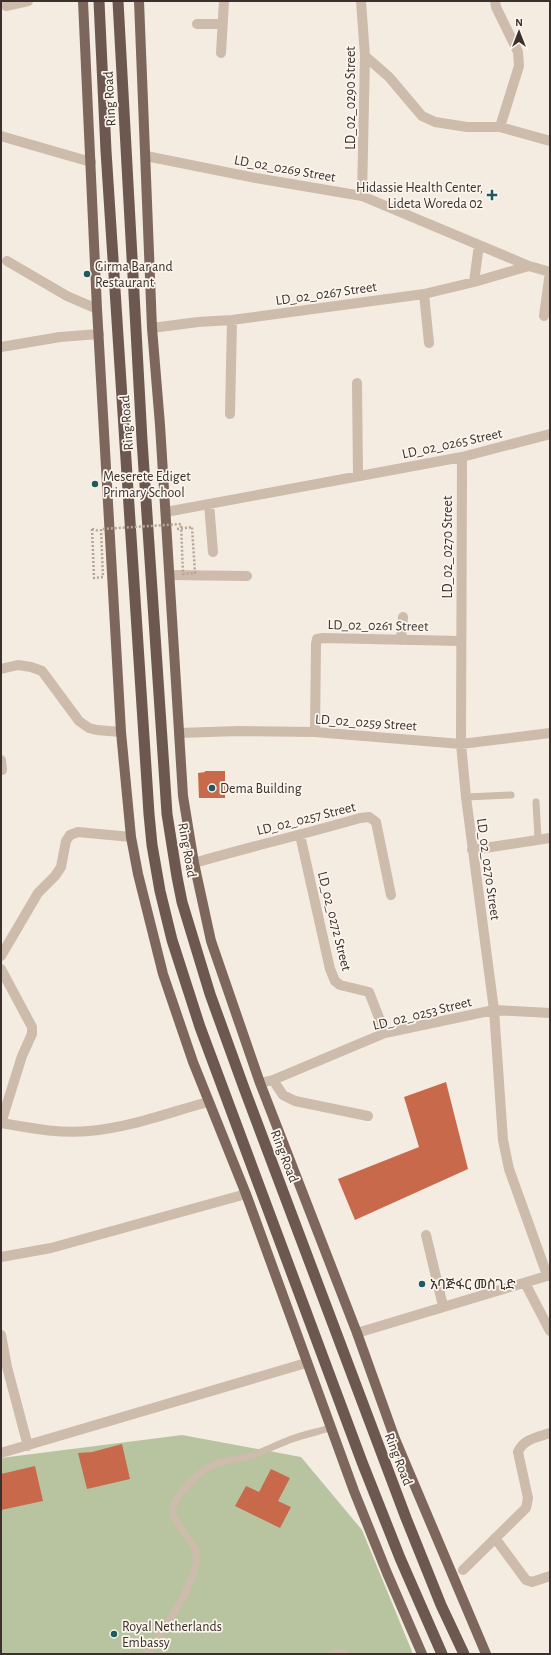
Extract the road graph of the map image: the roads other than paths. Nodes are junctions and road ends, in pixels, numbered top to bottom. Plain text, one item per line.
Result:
1 (28, 1) edge
2 (83, 1) edge
3 (99, 1) edge
4 (118, 1) edge
5 (139, 1) edge
6 (224, 1) edge
7 (361, 1) edge
8 (495, 1) edge
9 (6, 6) dead end
10 (197, 24) dead end
11 (221, 24) junction
12 (221, 53) dead end
13 (365, 56) junction
14 (500, 127) junction
15 (1, 136) edge
16 (550, 141) edge
17 (146, 156) junction
18 (91, 162) junction
19 (362, 196) junction
20 (479, 245) junction
21 (7, 261) dead end
22 (529, 266) junction
23 (550, 272) edge
24 (474, 282) junction
25 (424, 294) junction
26 (97, 309) junction
27 (544, 316) dead end
28 (232, 320) junction
29 (152, 328) junction
30 (99, 334) junction
31 (429, 343) dead end
32 (1, 347) edge
33 (357, 383) dead end
34 (230, 414) dead end
35 (550, 434) edge
36 (462, 457) junction
37 (358, 476) junction
38 (209, 504) junction
39 (166, 512) junction
40 (213, 552) dead end
41 (170, 575) junction
42 (247, 576) dead end
43 (403, 617) dead end
44 (401, 640) junction
45 (460, 640) junction
46 (1, 669) edge
47 (121, 732) junction
48 (315, 732) junction
49 (180, 733) junction
50 (550, 733) edge
51 (461, 744) junction
52 (1, 760) edge
53 (2, 770) dead end
54 (511, 795) dead end
55 (466, 797) junction
56 (536, 802) dead end
57 (300, 835) junction
58 (131, 837) junction
59 (538, 838) junction
60 (550, 838) edge
61 (472, 850) junction
62 (194, 863) junction
63 (391, 895) dead end
64 (1, 956) edge
65 (1, 969) edge
66 (494, 1010) junction
67 (550, 1013) edge
68 (385, 1033) junction
69 (273, 1080) junction
70 (260, 1083) junction
71 (208, 1102) junction
72 (368, 1116) dead end
73 (1, 1123) edge
74 (246, 1194) junction
75 (426, 1235) dead end
76 (1, 1257) edge
77 (549, 1275) edge
78 (525, 1283) junction
79 (443, 1306) junction
80 (550, 1331) edge
81 (356, 1333) junction
82 (1, 1335) edge
83 (306, 1363) junction
84 (330, 1428) junction
85 (550, 1433) edge
86 (28, 1446) junction
87 (1, 1453) edge
88 (495, 1538) junction
89 (463, 1570) dead end
90 (550, 1576) edge
91 (147, 1654) edge
92 (333, 1654) edge
93 (345, 1654) edge
94 (422, 1654) edge
95 (442, 1654) edge
96 (464, 1654) edge
97 (486, 1654) edge

1 - 9 street
2 - 18 main road
3 - 95 highway, Ring Road
4 - 96 highway, Ring Road
5 - 17 main road
6 - 11 street
7 - 13 street, LD_02_0290 Street
8 - 14 street
10 - 11 street
11 - 12 street
13 - 14 street
13 - 19 street, LD_02_0290 Street
14 - 16 street
15 - 18 street
17 - 19 street, LD_02_0269 Street
17 - 29 main road
18 - 26 main road
19 - 20 street, LD_02_0269 Street
20 - 22 street, LD_02_0269 Street
20 - 24 street
21 - 26 street
22 - 23 street, LD_02_0269 Street
22 - 24 street, LD_02_0267 Street
23 - 27 street, LD_02_0269 Street
24 - 25 street, LD_02_0267 Street
25 - 28 street, LD_02_0267 Street
25 - 31 street
26 - 30 main road
28 - 29 street, LD_02_0267 Street
28 - 34 street
29 - 39 main road
30 - 32 street
30 - 47 main road
33 - 37 street
35 - 36 street, LD_02_0265 Street
36 - 37 street, LD_02_0265 Street
36 - 45 street, LD_02_0270 Street
37 - 38 street, LD_02_0265 Street
38 - 39 street, LD_02_0265 Street
38 - 40 street
39 - 41 main road
41 - 42 street
41 - 49 main road
43 - 44 street
44 - 45 street, LD_02_0261 Street
44 - 48 street, LD_02_0261 Street
45 - 51 street, LD_02_0270 Street
46 - 47 street
47 - 58 main road
48 - 49 street, LD_02_0259 Street
48 - 51 street, LD_02_0259 Street
49 - 62 main road
50 - 51 street, LD_02_0259 Street
51 - 55 street, LD_02_0270 Street
52 - 53 street
54 - 55 lane
55 - 61 street, LD_02_0270 Street
56 - 59 lane
57 - 62 street, LD_02_0257 Street
57 - 63 street, LD_02_0257 Street
57 - 68 street, LD_02_0272 Street
58 - 64 street
58 - 71 main road
59 - 60 street
59 - 61 street
61 - 66 street, LD_02_0270 Street
62 - 70 main road
65 - 73 street
66 - 67 street, LD_02_0253 Street
66 - 68 street, LD_02_0253 Street
66 - 77 street, LD_02_0270 Street
68 - 69 street, LD_02_0253 Street
69 - 70 street, LD_02_0253 Street
69 - 72 street
70 - 81 main road
71 - 73 street
71 - 74 main road
74 - 76 street
74 - 83 main road
75 - 79 street
77 - 78 street
78 - 79 street
78 - 80 street
79 - 81 street
81 - 97 main road
82 - 86 street
83 - 84 main road
83 - 86 street
84 - 91 lane
84 - 94 main road
85 - 88 street
86 - 87 street
88 - 89 street
88 - 90 street
92 - 93 lane

